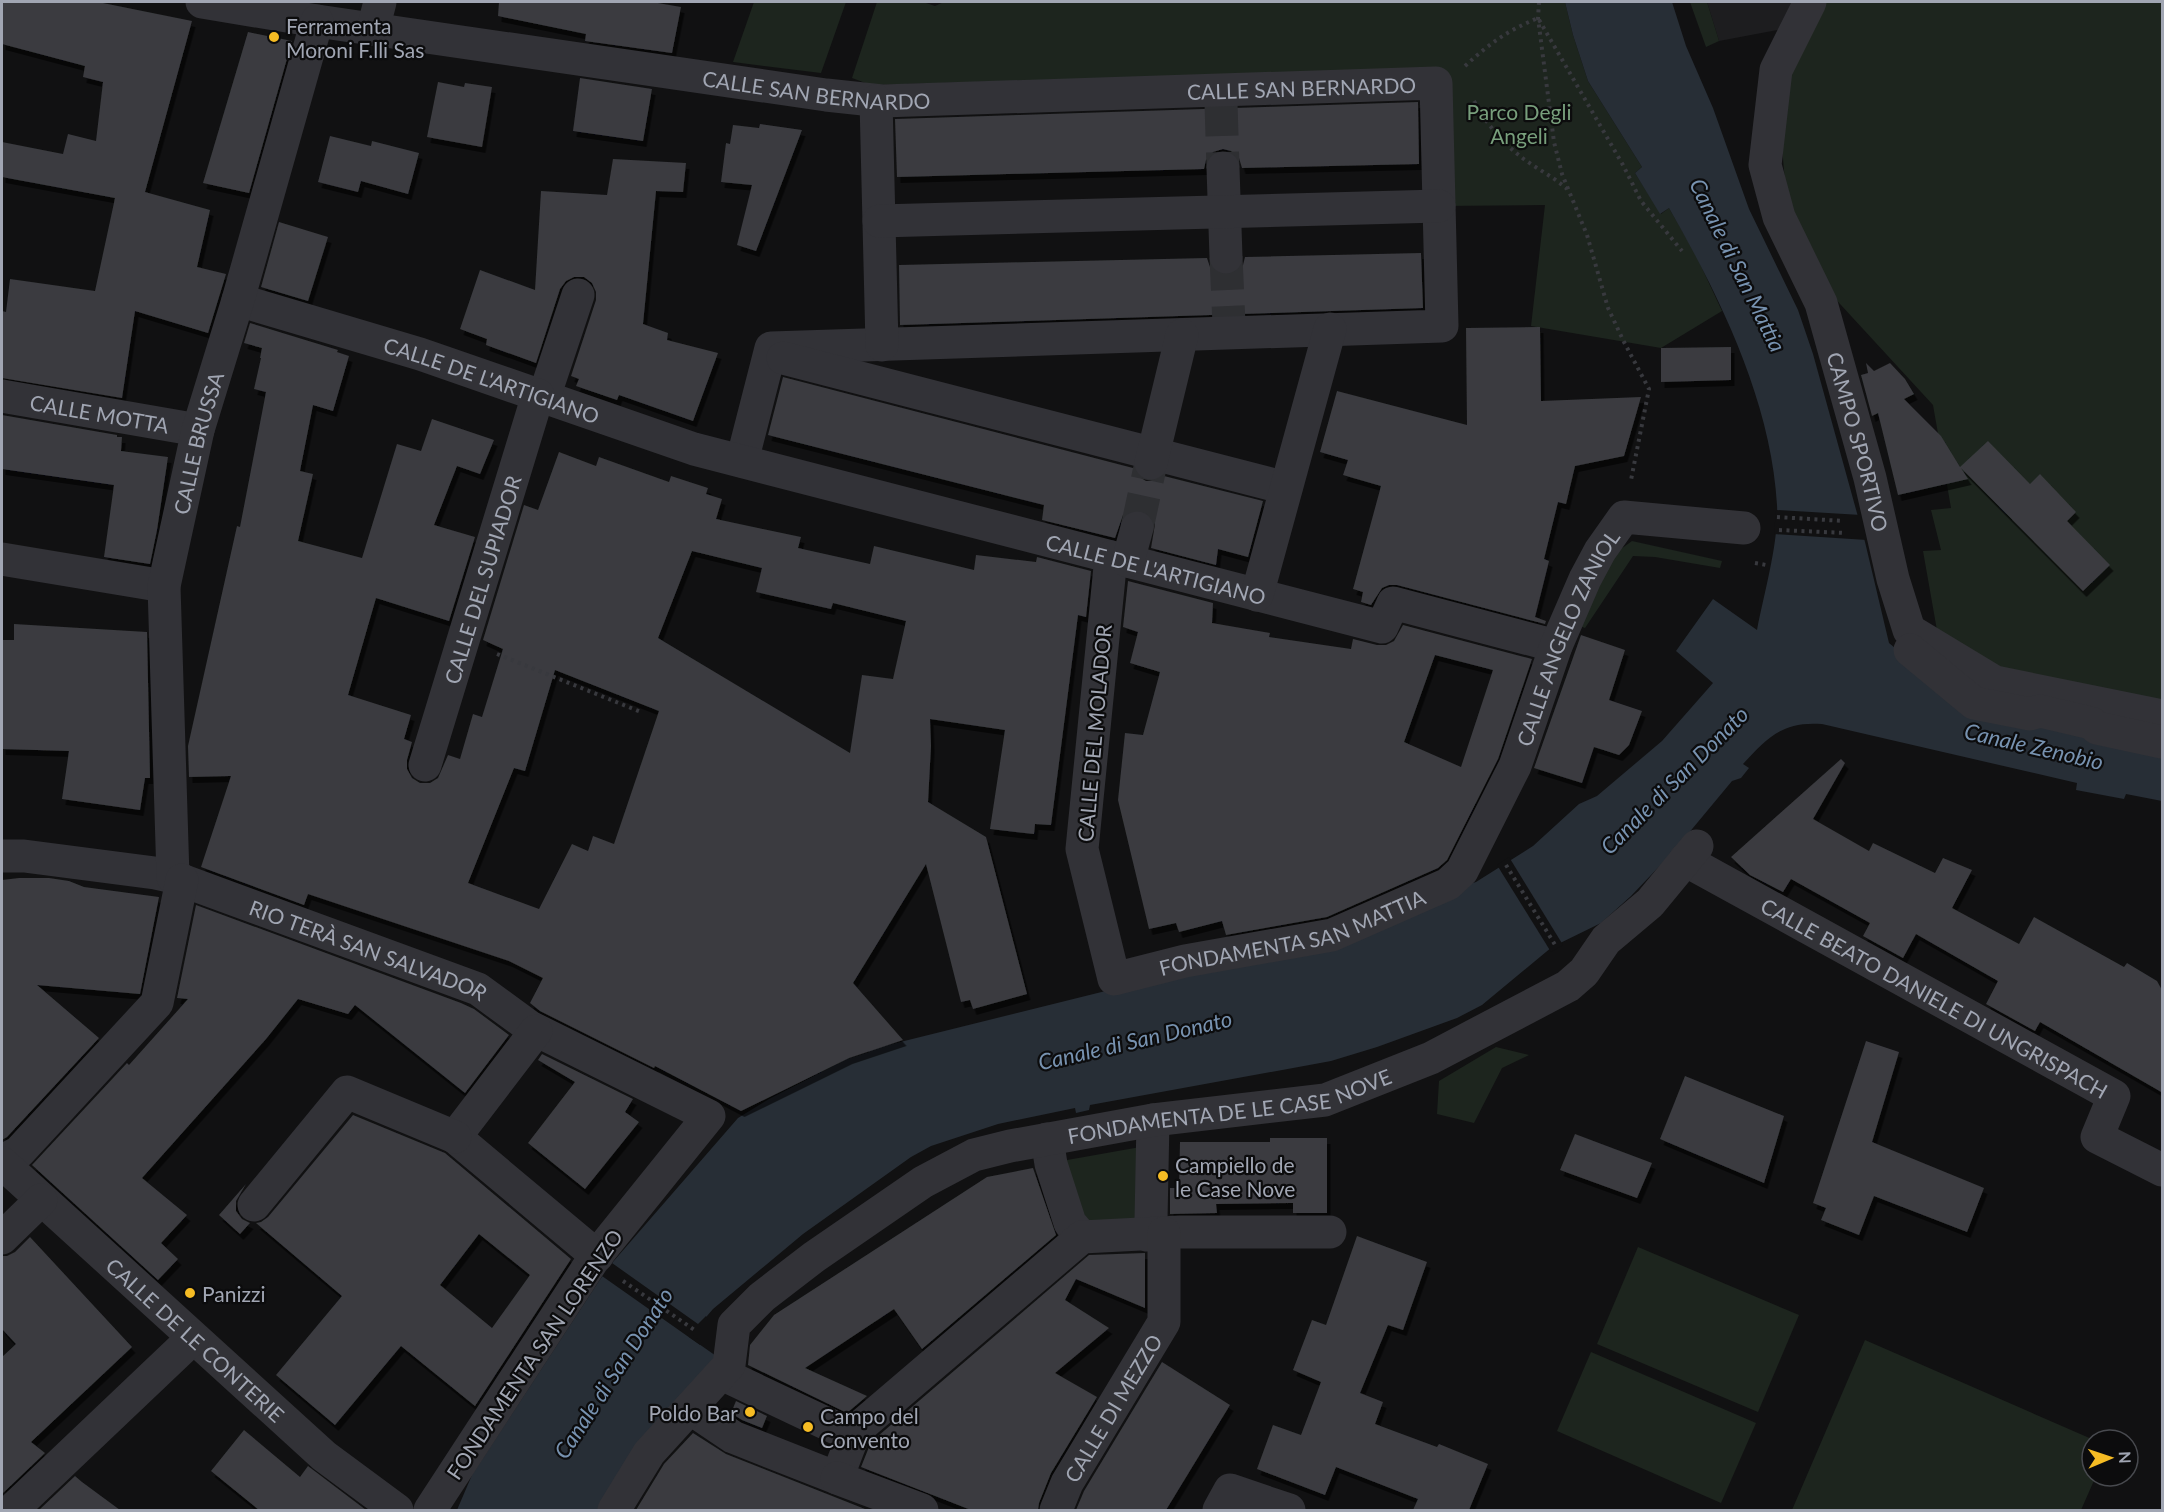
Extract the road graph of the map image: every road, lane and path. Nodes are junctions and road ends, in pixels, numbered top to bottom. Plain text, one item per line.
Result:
1 (202, 2) edge
2 (1539, 2) edge
3 (1810, 2) edge
4 (376, 15) edge
5 (1538, 18) junction
6 (317, 21) junction
7 (1442, 82) junction
8 (876, 100) junction
9 (1223, 168) tunnel mouth
10 (1568, 189) junction
11 (1439, 206) junction
12 (1225, 212) junction
13 (879, 221) junction
14 (1682, 251) dead end
15 (1226, 257) tunnel mouth
16 (578, 295) dead end
17 (238, 300) junction
18 (1330, 329) junction
19 (1182, 334) junction
20 (882, 345) junction
21 (770, 355) junction
22 (2, 396) edge
23 (541, 396) junction
24 (198, 430) junction
25 (1153, 458) junction
26 (742, 461) junction
27 (1286, 488) junction
28 (1624, 517) junction
29 (1776, 517) dead end
30 (1868, 526) junction
31 (1137, 528) tunnel mouth
32 (1759, 529) joint
33 (2, 559) edge
34 (1120, 559) junction
35 (1893, 579) junction
36 (164, 586) junction
37 (1257, 595) junction
38 (463, 640) junction
39 (1556, 646) junction
40 (641, 712) dead end
41 (2163, 716) edge
42 (2163, 742) edge
43 (425, 765) dead end
44 (1487, 834) junction
45 (1691, 853) joint
46 (2, 856) edge
47 (1462, 871) joint
48 (178, 879) junction
49 (1568, 966) junction
50 (1114, 979) joint
51 (537, 1030) junction
52 (709, 1116) joint
53 (1153, 1120) junction
54 (455, 1137) junction
55 (1047, 1139) junction
56 (2, 1162) edge
57 (2163, 1170) edge
58 (41, 1200) junction
59 (254, 1205) dead end
60 (1330, 1232) dead end
61 (1156, 1234) junction
62 (1082, 1237) junction
63 (2, 1238) edge
64 (597, 1256) junction
65 (622, 1280) dead end
66 (193, 1338) junction
67 (723, 1346) junction
68 (690, 1408) junction
69 (853, 1436) junction
70 (837, 1478) junction
71 (12, 1510) edge
72 (397, 1510) edge
73 (430, 1510) edge
74 (614, 1510) edge
75 (922, 1510) edge
76 (1056, 1510) edge
77 (1219, 1510) edge
78 (1289, 1510) edge

1 - 6 street, CALLE SAN BERNARDO
2 - 5 path
3 - 30 street, CAMPO SPORTIVO
4 - 6 street, CALLE SAN BERNARDO
4 - 8 street, CALLE SAN BERNARDO
5 - 7 path
5 - 10 path
5 - 14 path
6 - 17 street, CALLE BRUSSA
7 - 8 street, CALLE SAN BERNARDO
7 - 10 path
7 - 11 street
8 - 13 street
9 - 12 street
10 - 28 path
11 - 12 street
11 - 18 street
12 - 13 street
12 - 15 street
13 - 20 street
16 - 23 street, CALLE DEL SUPIADOR
17 - 23 street, CALLE DE L'ARTIGIANO
17 - 24 street, CALLE BRUSSA
18 - 19 street
18 - 27 street
19 - 20 street
19 - 25 street
20 - 21 street
21 - 25 street
21 - 26 street
22 - 24 street, CALLE MOTTA
23 - 26 street, CALLE DE L'ARTIGIANO
23 - 38 street, CALLE DEL SUPIADOR
24 - 36 street, CALLE BRUSSA
25 - 27 street
26 - 34 street, CALLE DE L'ARTIGIANO
27 - 37 street
28 - 32 street, CALLE ANGELO ZANIOL
28 - 39 street, CALLE ANGELO ZANIOL
29 - 30 path
30 - 32 path
30 - 35 street, CAMPO SPORTIVO
31 - 34 street, CALLE DEL MOLADOR
33 - 36 street
34 - 37 street, CALLE DE L'ARTIGIANO
34 - 50 street, CALLE DEL MOLADOR
35 - 41 street, CAMPO SPORTIVO
35 - 42 street
36 - 48 street, CALLE BRUSSA
37 - 39 street, CALLE DE L'ARTIGIANO
38 - 40 path
38 - 43 street, CALLE DEL SUPIADOR
39 - 44 street, CALLE ANGELO ZANIOL
44 - 47 street, CALLE ANGELO ZANIOL
44 - 49 path
45 - 49 street, FONDAMENTA DE LE CASE NOVE
45 - 57 street, CALLE BEATO DANIELE DI UNGRISPACH
46 - 48 street, RIO TERÀ SAN SALVADOR
47 - 50 street, FONDAMENTA SAN MATTIA
48 - 51 street, RIO TERÀ SAN SALVADOR
48 - 56 street, CALLE BRUSSA
49 - 53 street, FONDAMENTA DE LE CASE NOVE
51 - 52 street, RIO TERÀ SAN SALVADOR
51 - 54 street
52 - 64 street, FONDAMENTA SAN LORENZO
53 - 55 street, FONDAMENTA DE LE CASE NOVE
53 - 61 street, CALLE DI MEZZO
54 - 59 street
54 - 64 street
55 - 62 street
55 - 67 street, FONDAMENTA DE LE CASE NOVE
56 - 58 street, CALLE DE LE CONTERIE
58 - 63 street
58 - 66 street, CALLE DE LE CONTERIE
60 - 61 street
61 - 62 street
61 - 76 street, CALLE DI MEZZO
62 - 69 street
64 - 73 street, FONDAMENTA SAN LORENZO
65 - 67 path
66 - 71 street
66 - 72 street, CALLE DE LE CONTERIE
67 - 68 street, FONDAMENTA DE LE CASE NOVE
67 - 69 street
68 - 70 street
68 - 74 street, FONDAMENTA DE LE CASE NOVE
69 - 70 street
70 - 75 street
77 - 78 street

